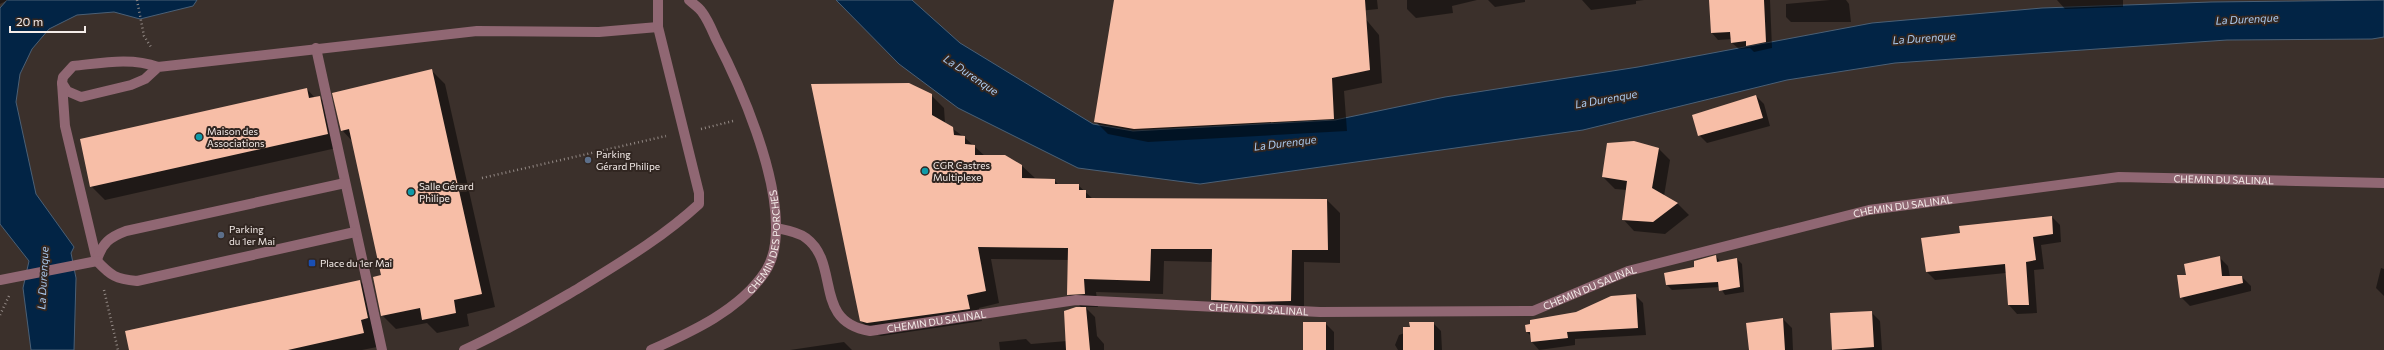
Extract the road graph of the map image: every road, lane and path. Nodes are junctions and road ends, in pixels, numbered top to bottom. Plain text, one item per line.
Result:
1 (138, 0) edge
2 (658, 0) edge
3 (689, 0) edge
4 (658, 27) junction
5 (316, 48) junction
6 (158, 67) junction
7 (62, 83) junction
8 (750, 117) junction
9 (684, 132) junction
10 (482, 178) dead end
11 (345, 183) junction
12 (2384, 183) edge
13 (776, 228) junction
14 (355, 232) junction
15 (97, 260) junction
16 (0, 280) edge
17 (118, 350) edge
18 (382, 350) edge
19 (464, 350) edge
20 (651, 350) edge

1 - 6 path
2 - 4 street
3 - 8 street, CHEMIN DES PORCHES
4 - 5 street
4 - 9 street
5 - 6 street
5 - 11 street
6 - 7 street
6 - 7 street
7 - 15 street
8 - 9 path
8 - 13 street, CHEMIN DES PORCHES
9 - 10 path
9 - 19 street
11 - 14 street
11 - 15 street
12 - 13 street, CHEMIN DU SALINAL
13 - 20 street, CHEMIN DES PORCHES
14 - 15 street
14 - 18 street
15 - 16 street
15 - 17 path

